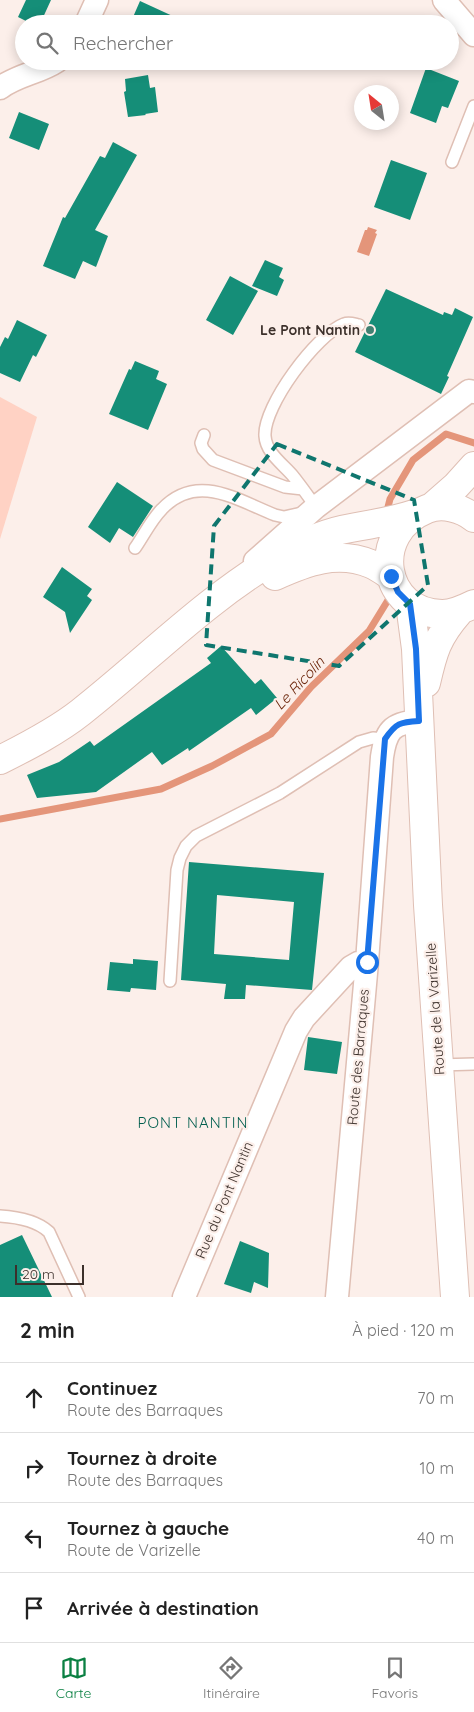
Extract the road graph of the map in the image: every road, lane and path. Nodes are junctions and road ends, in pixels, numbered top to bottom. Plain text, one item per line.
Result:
1 (97, 0) edge
2 (444, 0) edge
3 (90, 15) edge
4 (457, 15) edge
5 (459, 18) edge
6 (474, 35) edge
7 (39, 70) edge
8 (0, 88) edge
9 (474, 106) edge
10 (452, 162) dead end
11 (359, 325) dead end
12 (474, 392) edge
13 (204, 435) dead end
14 (474, 466) edge
15 (310, 502) junction
16 (403, 517) junction
17 (474, 518) edge
18 (135, 548) dead end
19 (382, 570) junction
20 (410, 604) junction
21 (466, 608) edge
22 (189, 621) junction
23 (419, 721) junction
24 (385, 739) junction
25 (0, 760) edge
26 (367, 962) junction
27 (170, 981) dead end
28 (474, 1064) edge
29 (439, 1065) junction
30 (0, 1216) edge
31 (79, 1297) edge
32 (184, 1297) edge
33 (337, 1297) edge
34 (455, 1297) edge

1 - 3 street
2 - 4 street
5 - 6 street
7 - 8 street
9 - 10 lane
11 - 15 lane
12 - 15 street
13 - 15 lane
14 - 16 main road
15 - 18 lane
15 - 22 street
16 - 17 main road
16 - 19 main road
16 - 22 main road
19 - 20 main road
19 - 22 main road
20 - 21 main road
20 - 23 main road
21 - 23 main road
22 - 25 main road
23 - 24 street
23 - 29 main road, Route de la Varizelle
24 - 26 street, Route des Barraques
24 - 27 lane
26 - 32 street, Rue du Pont Nantin
26 - 33 street, Route des Barraques
28 - 29 lane
29 - 34 main road, Route de la Varizelle
30 - 31 lane

